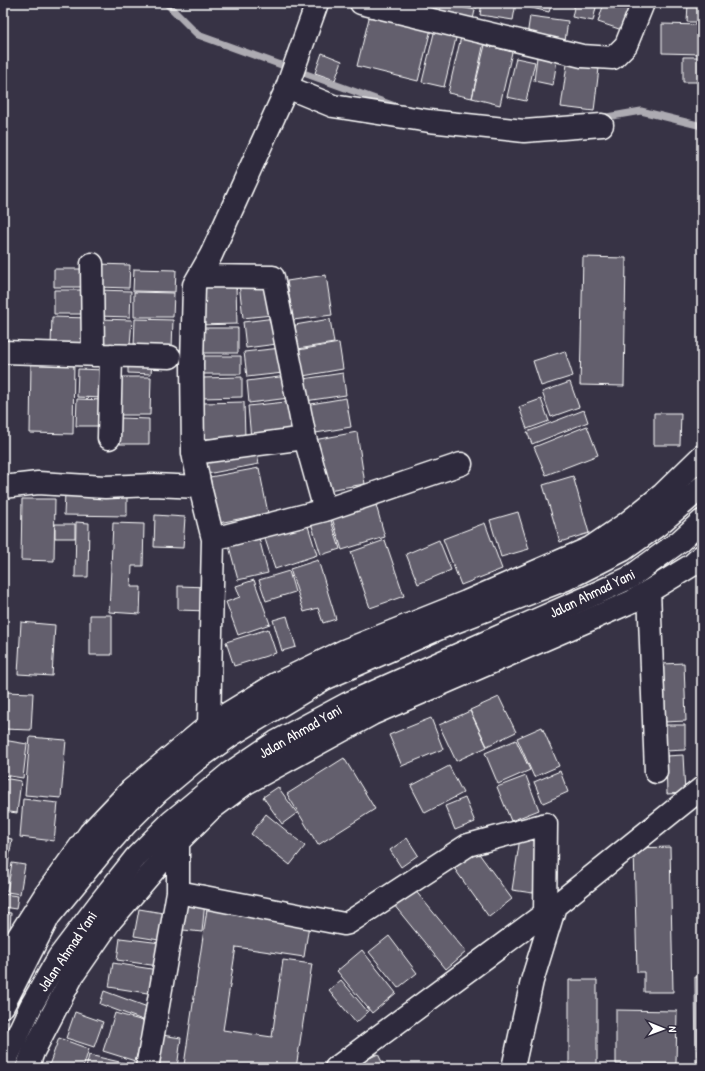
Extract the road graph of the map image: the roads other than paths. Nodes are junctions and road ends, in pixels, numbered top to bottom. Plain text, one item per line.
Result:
1 (317, 3) edge
2 (361, 3) edge
3 (643, 3) edge
4 (431, 11) edge
5 (288, 85) junction
6 (602, 125) dead end
7 (92, 264) dead end
8 (204, 267) junction
9 (3, 352) edge
10 (102, 355) junction
11 (170, 357) dead end
12 (109, 438) dead end
13 (305, 438) junction
14 (193, 453) junction
15 (702, 456) edge
16 (461, 464) dead end
17 (3, 487) edge
18 (200, 487) junction
19 (702, 487) edge
20 (324, 510) junction
21 (702, 521) edge
22 (212, 539) junction
23 (702, 556) edge
24 (649, 591) junction
25 (209, 725) junction
26 (656, 772) dead end
27 (702, 788) edge
28 (178, 842) junction
29 (178, 892) junction
30 (550, 910) junction
31 (3, 961) edge
32 (3, 1006) edge
33 (3, 1066) edge
34 (27, 1068) edge
35 (147, 1068) edge
36 (336, 1068) edge
37 (513, 1068) edge

1 - 5 main road
2 - 4 main road
3 - 4 main road
5 - 6 main road
5 - 8 main road
7 - 10 main road
8 - 13 main road
8 - 14 main road
9 - 10 main road
10 - 11 main road
10 - 12 main road
13 - 14 main road
13 - 20 main road
14 - 18 main road
15 - 25 main road
16 - 20 main road
17 - 18 main road
18 - 22 main road
19 - 32 main road, Jalan Ahmad Yani
20 - 22 main road
21 - 33 main road, Jalan Ahmad Yani
22 - 25 main road
23 - 24 main road
24 - 26 main road
24 - 28 main road
25 - 31 main road
27 - 30 main road
28 - 29 main road
28 - 34 main road
29 - 30 main road
29 - 35 main road
30 - 36 main road
30 - 37 main road

